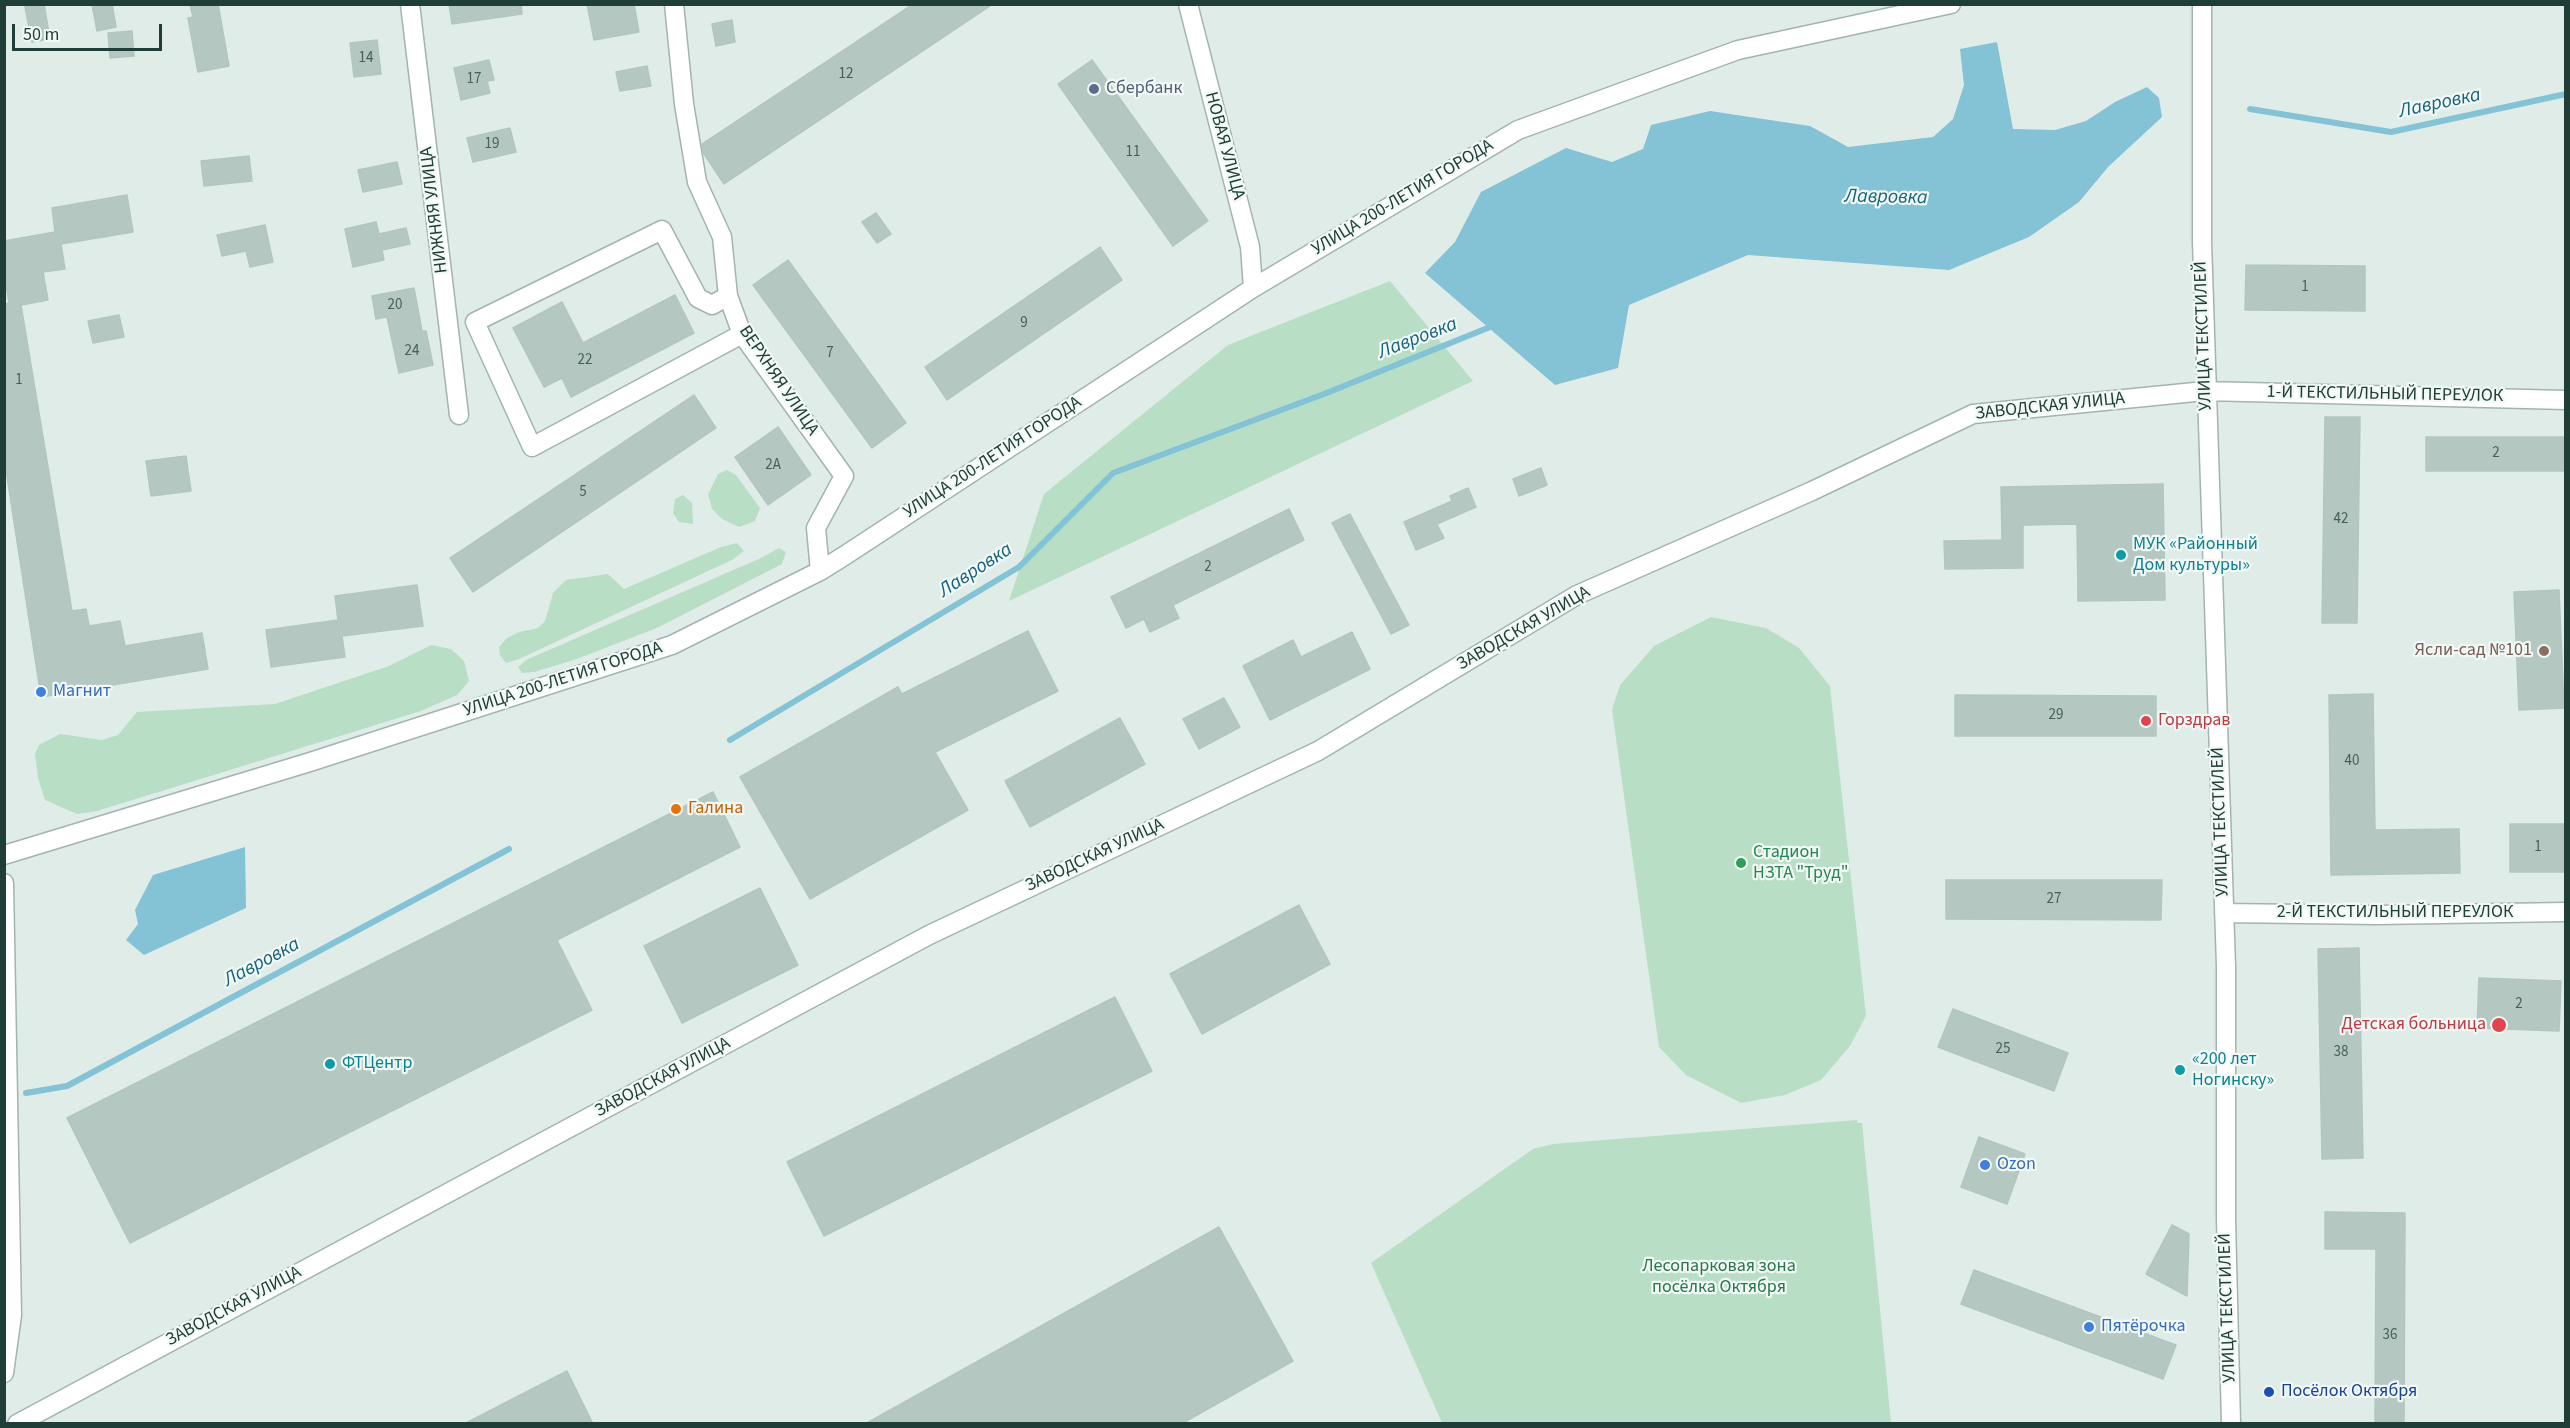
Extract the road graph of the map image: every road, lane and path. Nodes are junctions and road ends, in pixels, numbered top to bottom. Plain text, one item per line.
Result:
1 (410, 4) edge
2 (674, 4) edge
3 (1188, 4) edge
4 (1951, 4) edge
5 (2202, 4) edge
6 (1253, 288) junction
7 (728, 296) junction
8 (742, 334) junction
9 (2205, 391) junction
10 (2565, 400) edge
11 (459, 415) dead end
12 (820, 570) junction
13 (4, 855) edge
14 (4, 883) edge
15 (2565, 912) edge
16 (2224, 913) junction
17 (4, 1373) edge
18 (17, 1424) edge
19 (2231, 1424) edge

1 - 11 street, НИЖНЯЯ УЛИЦА
2 - 7 street, ВЕРХНЯЯ УЛИЦА
3 - 6 street, НОВАЯ УЛИЦА
4 - 6 street, УЛИЦА 200-ЛЕТИЯ ГОРОДА
5 - 9 street, УЛИЦА ТЕКСТИЛЕЙ
6 - 12 street, УЛИЦА 200-ЛЕТИЯ ГОРОДА
7 - 8 street, ВЕРХНЯЯ УЛИЦА
7 - 8 street
8 - 12 street, ВЕРХНЯЯ УЛИЦА
9 - 10 street, 1-Й ТЕКСТИЛЬНЫЙ ПЕРЕУЛОК
9 - 16 street, УЛИЦА ТЕКСТИЛЕЙ
9 - 18 street, ЗАВОДСКАЯ УЛИЦА
12 - 13 street, УЛИЦА 200-ЛЕТИЯ ГОРОДА
14 - 17 street
15 - 16 street, 2-Й ТЕКСТИЛЬНЫЙ ПЕРЕУЛОК
16 - 19 street, УЛИЦА ТЕКСТИЛЕЙ

